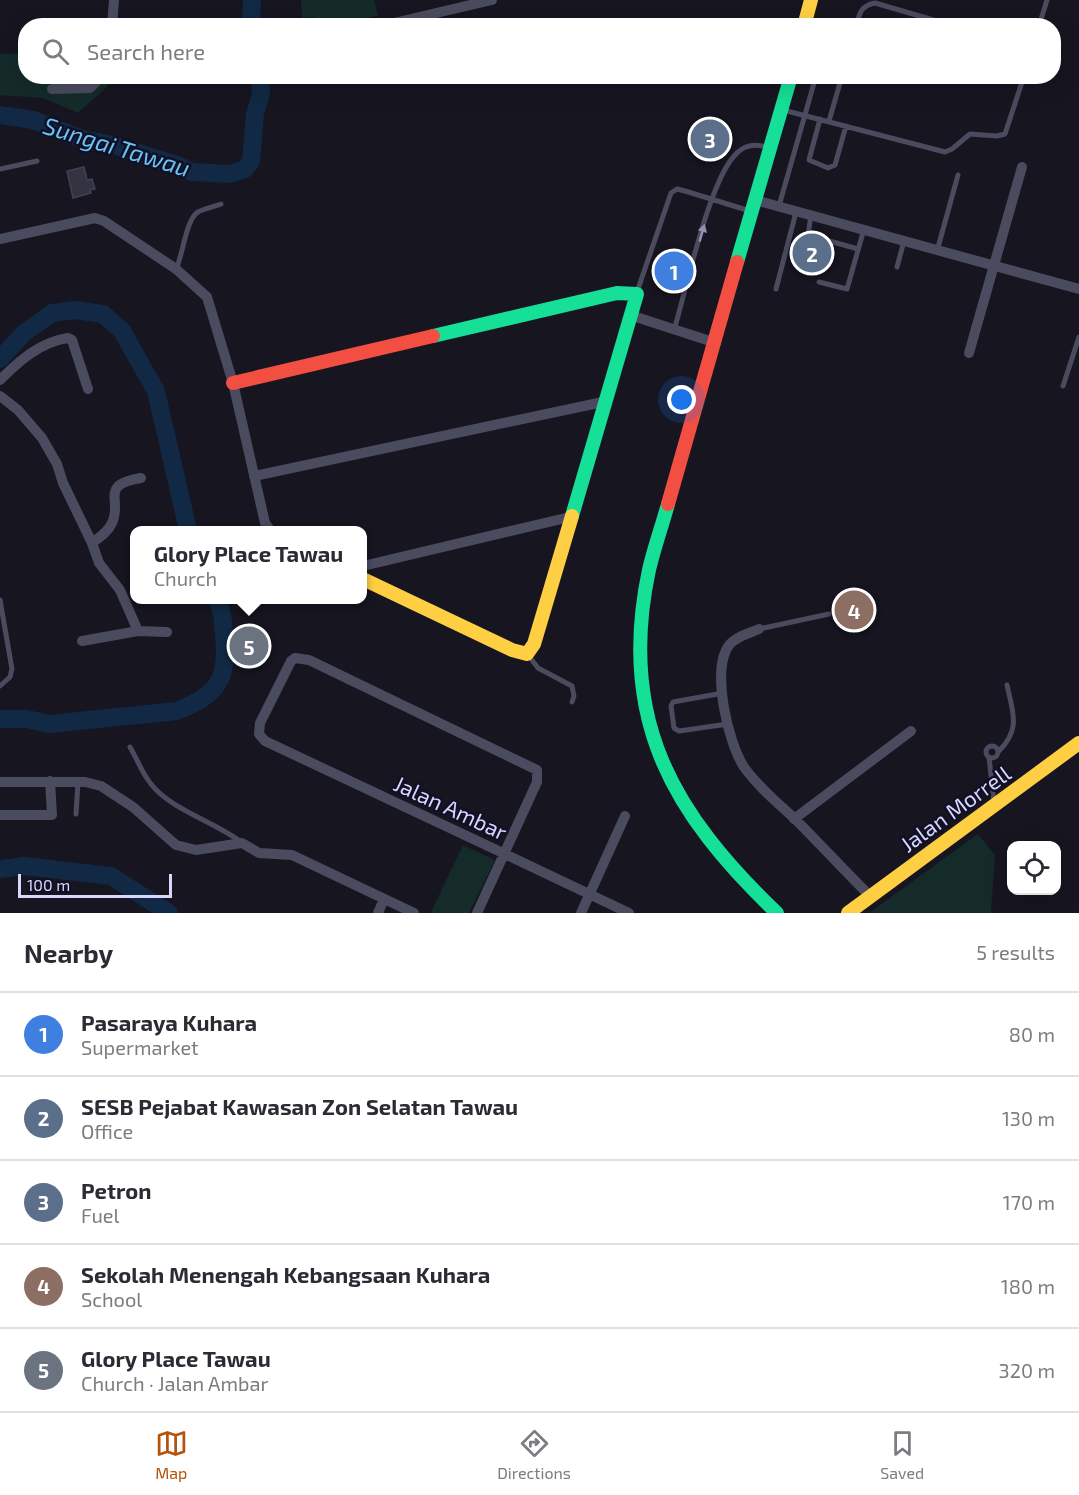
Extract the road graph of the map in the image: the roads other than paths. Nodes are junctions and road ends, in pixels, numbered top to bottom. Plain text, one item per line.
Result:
1 (114, 0) edge
2 (492, 0) edge
3 (811, 0) edge
4 (1047, 0) edge
5 (113, 18) edge
6 (415, 18) edge
7 (806, 18) edge
8 (858, 18) edge
9 (927, 18) edge
10 (1041, 18) edge
11 (94, 84) edge
12 (788, 84) edge
13 (814, 84) edge
14 (840, 84) edge
15 (1021, 84) edge
16 (52, 89) dead end
17 (782, 109) junction
18 (804, 116) junction
19 (820, 119) junction
20 (829, 121) junction
21 (846, 126) junction
22 (771, 147) junction
23 (37, 161) dead end
24 (1023, 167) dead end
25 (0, 169) edge
26 (958, 175) dead end
27 (712, 199) junction
28 (221, 204) dead end
29 (753, 206) junction
30 (779, 206) junction
31 (796, 212) junction
32 (811, 215) junction
33 (864, 229) junction
34 (0, 239) edge
35 (904, 241) junction
36 (858, 249) junction
37 (937, 251) junction
38 (897, 267) dead end
39 (994, 267) junction
40 (176, 269) junction
41 (819, 282) dead end
42 (776, 289) dead end
43 (1079, 290) edge
44 (636, 294) junction
45 (630, 315) junction
46 (674, 330) junction
47 (1079, 337) edge
48 (716, 343) junction
49 (969, 353) dead end
50 (0, 380) edge
51 (233, 383) junction
52 (1063, 386) dead end
53 (88, 389) dead end
54 (0, 396) edge
55 (603, 402) junction
56 (255, 477) junction
57 (141, 478) dead end
58 (570, 517) junction
59 (269, 526) edge
60 (92, 543) junction
61 (367, 565) edge
62 (367, 581) edge
63 (0, 600) edge
64 (829, 614) dead end
65 (759, 629) joint
66 (138, 631) junction
67 (167, 632) dead end
68 (82, 641) dead end
69 (527, 654) junction
70 (1007, 685) dead end
71 (0, 686) edge
72 (723, 693) junction
73 (572, 702) dead end
74 (728, 724) junction
75 (911, 731) dead end
76 (1079, 743) edge
77 (130, 747) dead end
78 (999, 751) junction
79 (989, 757) junction
80 (50, 781) junction
81 (0, 782) edge
82 (78, 782) junction
83 (994, 807) junction
84 (76, 814) dead end
85 (0, 815) edge
86 (625, 816) dead end
87 (794, 819) junction
88 (242, 843) junction
89 (505, 854) junction
90 (745, 885) junction
91 (589, 894) junction
92 (869, 895) junction
93 (384, 899) junction
94 (852, 910) edge
95 (378, 913) edge
96 (414, 913) edge
97 (477, 913) edge
98 (580, 913) edge
99 (629, 913) edge
100 (765, 913) edge
101 (777, 913) edge
102 (840, 913) edge

1 - 5 street
2 - 6 street
3 - 7 street
4 - 10 lane
8 - 9 lane
11 - 16 street
12 - 17 street
13 - 18 lane
14 - 20 lane
15 - 21 lane
17 - 18 lane
17 - 22 street
18 - 19 lane
18 - 30 lane
19 - 20 lane
19 - 21 lane
20 - 21 lane
22 - 27 lane
22 - 29 street
23 - 25 lane
24 - 39 street
26 - 37 lane
27 - 29 lane
27 - 44 lane
46 -> 27 lane
28 - 40 lane
29 - 30 street
29 - 48 street
30 - 31 street
31 - 32 street
31 - 42 lane
32 - 33 street
32 - 36 lane
33 - 35 street
33 - 36 lane
34 - 40 street
35 - 37 street
35 - 38 lane
36 - 41 lane
37 - 39 street
39 - 43 street
39 - 49 street
40 - 51 street
44 - 45 street
44 - 51 street
45 - 46 street
45 - 55 street
46 - 48 street
47 - 52 lane
48 - 90 street
50 - 53 street
51 - 56 street
54 - 60 street
55 - 56 street
55 - 58 street
56 - 59 street
57 - 60 street
58 - 61 street
58 - 69 street
60 - 66 street
62 - 69 street
63 - 71 lane
64 - 65 lane
65 - 72 street
66 - 67 street
66 - 68 street
69 - 73 lane
70 - 78 lane
72 - 74 street
72 - 74 lane
74 - 87 street
75 - 87 street
76 - 83 street, Jalan Morrell
77 - 88 lane
78 - 79 lane
78 - 79 lane
79 - 83 lane
80 - 81 street
80 - 82 street
80 - 85 street
82 - 84 lane
82 - 88 street
83 - 92 street, Jalan Morrell
86 - 91 street
87 - 92 street
88 - 93 street
89 - 89 street, Jalan Ambar
89 - 91 street, Jalan Ambar
89 - 97 street
90 - 100 street
90 - 101 street
91 - 98 street
91 - 99 street, Jalan Ambar
92 - 94 street, Jalan Morrell
93 - 95 street
93 - 96 street
94 - 102 street, Jalan Morrell

